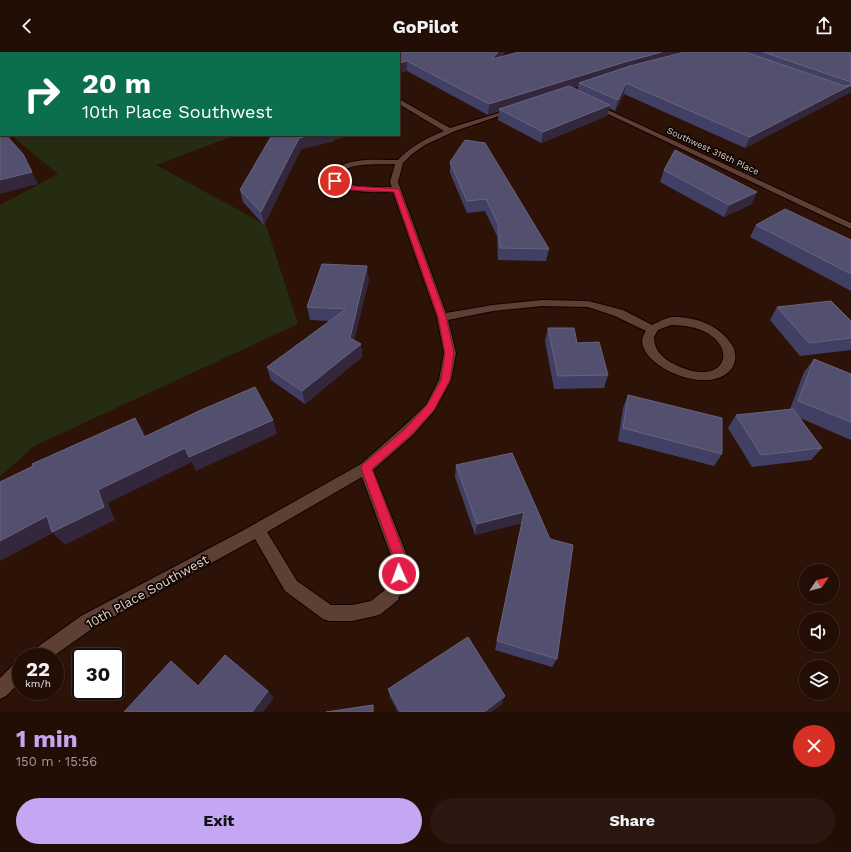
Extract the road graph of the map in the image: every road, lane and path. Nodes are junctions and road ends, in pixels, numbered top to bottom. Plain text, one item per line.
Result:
1 (400, 102) edge
2 (589, 103) edge
3 (523, 107) edge
4 (450, 131) junction
5 (400, 162) junction
6 (397, 190) junction
7 (851, 226) edge
8 (442, 317) junction
9 (652, 330) junction
10 (366, 468) junction
11 (258, 530) junction
12 (51, 648) edge
13 (12, 678) edge
14 (0, 690) edge

1 - 4 street
2 - 7 street, Southwest 316th Place
3 - 4 street
4 - 5 street
5 - 6 street
5 - 6 street
6 - 8 street, 10th Place Southwest
8 - 9 street
8 - 10 street, 10th Place Southwest
9 - 9 street
10 - 11 street, 10th Place Southwest
10 - 11 street
11 - 12 street, 10th Place Southwest
13 - 14 street

